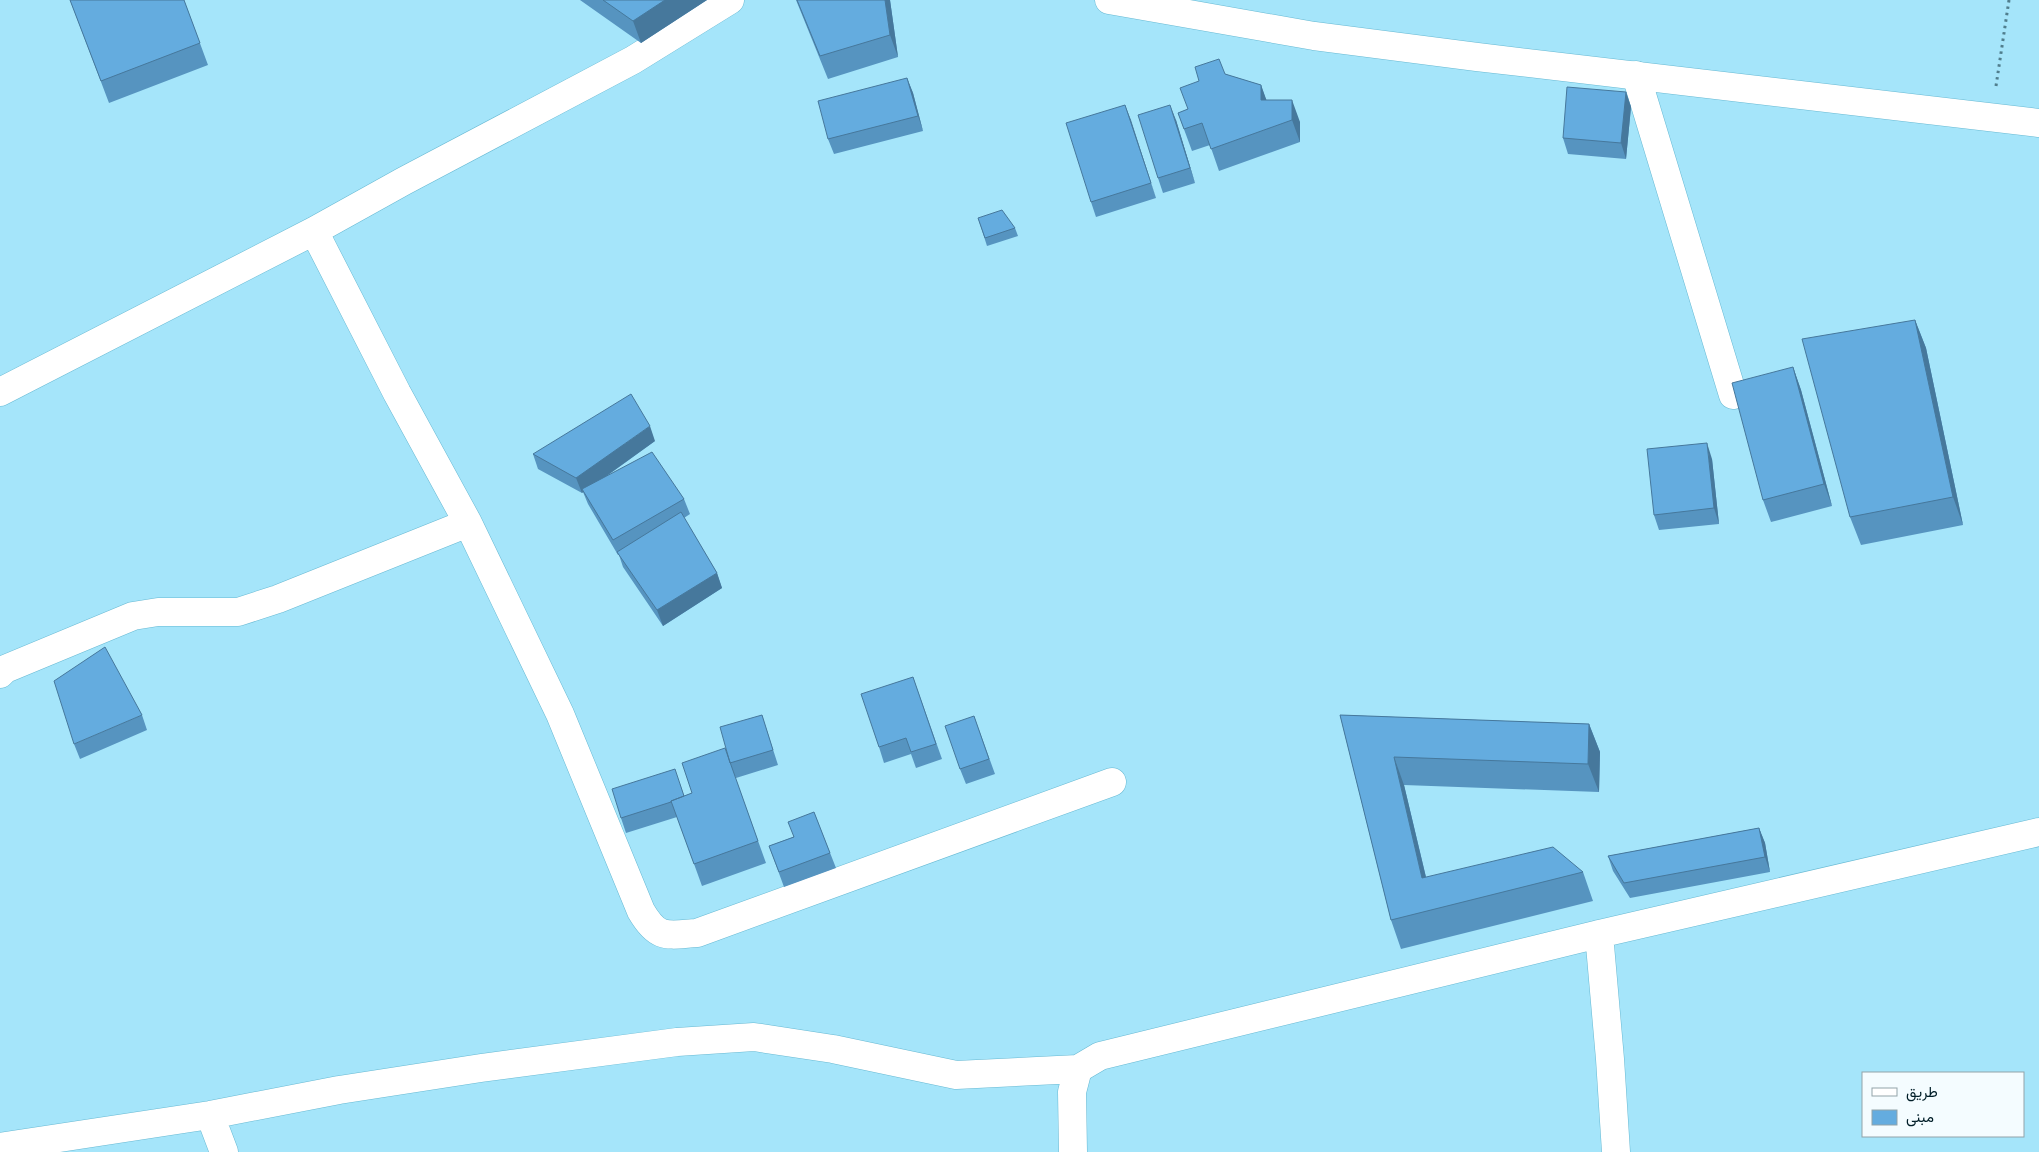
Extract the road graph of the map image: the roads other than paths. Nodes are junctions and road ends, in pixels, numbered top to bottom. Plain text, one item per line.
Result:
1 (730, 0) edge
2 (1109, 0) edge
3 (1636, 75) junction
4 (2039, 123) edge
5 (314, 231) junction
6 (0, 392) edge
7 (1733, 395) edge
8 (468, 523) junction
9 (0, 674) edge
10 (1112, 782) dead end
11 (2039, 832) edge
12 (1598, 934) junction
13 (1078, 1070) junction
14 (210, 1115) junction
15 (0, 1147) edge
16 (224, 1152) edge
17 (1073, 1152) edge
18 (1616, 1152) edge

1 - 5 street
2 - 3 street
3 - 4 street
3 - 7 street
5 - 6 street
5 - 8 street
8 - 9 street
8 - 10 street
11 - 12 street
12 - 13 street
12 - 18 street
13 - 14 street
13 - 17 street
14 - 15 street
14 - 16 street

